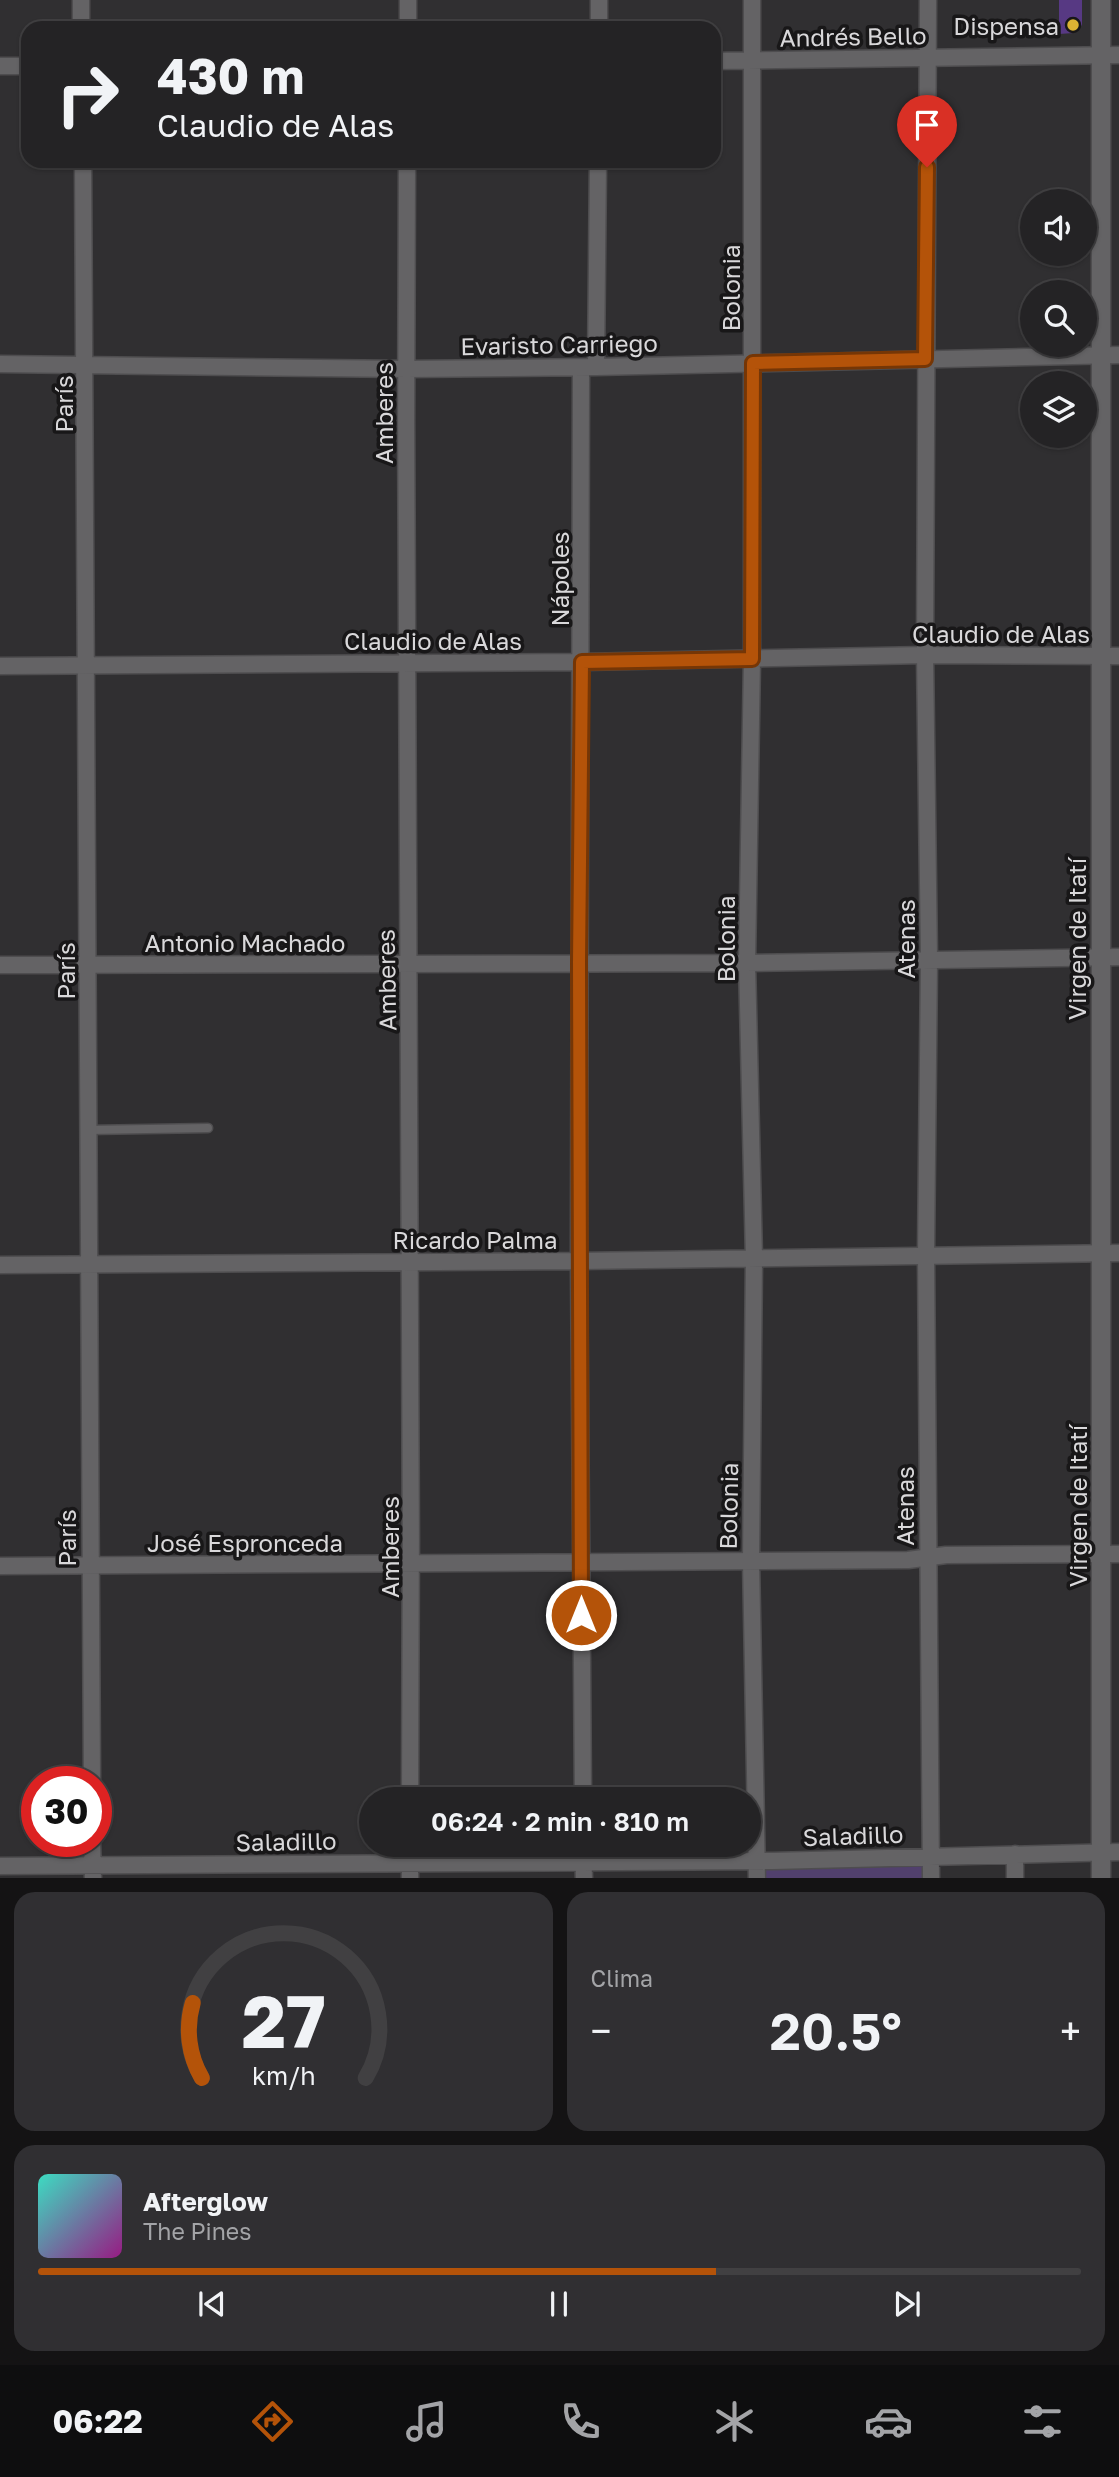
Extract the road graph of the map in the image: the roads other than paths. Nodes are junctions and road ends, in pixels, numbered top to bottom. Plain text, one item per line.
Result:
1 (81, 0) edge
2 (408, 0) edge
3 (599, 0) edge
4 (752, 0) edge
5 (928, 0) edge
6 (1101, 0) edge
7 (81, 21) edge
8 (408, 21) edge
9 (599, 21) edge
10 (1110, 55) edge
11 (928, 58) junction
12 (753, 60) junction
13 (721, 61) edge
14 (0, 66) edge
15 (21, 66) edge
16 (83, 168) edge
17 (407, 168) edge
18 (598, 168) edge
19 (1110, 355) edge
20 (925, 359) junction
21 (0, 363) edge
22 (85, 363) junction
23 (753, 363) junction
24 (589, 368) junction
25 (406, 369) junction
26 (925, 656) junction
27 (1100, 656) junction
28 (1119, 656) edge
29 (752, 659) junction
30 (582, 662) junction
31 (407, 663) junction
32 (87, 665) junction
33 (0, 666) edge
34 (1110, 957) edge
35 (929, 959) junction
36 (579, 962) junction
37 (747, 963) junction
38 (88, 964) junction
39 (0, 965) edge
40 (408, 965) junction
41 (208, 1128) dead end
42 (88, 1130) junction
43 (1110, 1253) edge
44 (926, 1255) junction
45 (754, 1258) junction
46 (579, 1261) junction
47 (412, 1262) junction
48 (88, 1264) junction
49 (0, 1265) edge
50 (1110, 1554) edge
51 (928, 1558) junction
52 (751, 1561) junction
53 (580, 1563) junction
54 (412, 1564) junction
55 (0, 1566) edge
56 (89, 1566) junction
57 (92, 1766) edge
58 (410, 1787) edge
59 (583, 1787) edge
60 (1110, 1852) edge
61 (1015, 1854) junction
62 (931, 1855) junction
63 (756, 1861) junction
64 (0, 1866) edge
65 (410, 1871) edge
66 (496, 1871) edge
67 (583, 1871) edge
68 (93, 1872) edge
69 (757, 1878) edge
70 (930, 1878) edge
71 (1015, 1878) edge
72 (1101, 1878) edge

1 - 7 street
2 - 8 street
3 - 9 street
4 - 12 street, Bolonia
5 - 11 street, Atenas
6 - 10 street, Virgen de Itatí
10 - 11 street, Andrés Bello
10 - 19 street, Virgen de Itatí
11 - 12 street, Andrés Bello
11 - 20 street, Atenas
12 - 13 street, Andrés Bello
12 - 23 street, Bolonia
14 - 15 street
16 - 22 street, París
17 - 25 street, Amberes
18 - 24 street, Nápoles
19 - 20 street, Evaristo Carriego
19 - 27 street, Virgen de Itatí
20 - 23 street, Evaristo Carriego
20 - 26 street, Atenas
21 - 22 street, Evaristo Carriego
22 - 25 street, Evaristo Carriego
22 - 32 street, París
23 - 24 street, Evaristo Carriego
23 - 29 street, Bolonia
24 - 25 street, Evaristo Carriego
24 - 30 street, Nápoles
25 - 31 street, Amberes
26 - 27 street, Claudio de Alas
26 - 29 street, Claudio de Alas
26 - 35 street, Atenas
27 - 28 street, Claudio de Alas
27 - 34 street, Virgen de Itatí
29 - 30 street, Claudio de Alas
29 - 37 street, Bolonia
30 - 31 street, Claudio de Alas
30 - 36 street, Nápoles
31 - 32 street, Claudio de Alas
31 - 40 street, Amberes
32 - 33 street, Claudio de Alas
32 - 38 street, París
34 - 35 street, Antonio Machado
34 - 43 street, Virgen de Itatí
35 - 37 street, Antonio Machado
35 - 44 street, Atenas
36 - 37 street, Antonio Machado
36 - 40 street, Antonio Machado
36 - 46 street, Nápoles
37 - 45 street, Bolonia
38 - 39 street, Antonio Machado
38 - 40 street, Antonio Machado
38 - 42 street, París
40 - 47 street, Amberes
41 - 42 lane
42 - 48 street, París
43 - 44 street, Ricardo Palma
43 - 50 street, Virgen de Itatí
44 - 45 street, Ricardo Palma
44 - 51 street, Atenas
45 - 46 street, Ricardo Palma
45 - 52 street, Bolonia
46 - 47 street, Ricardo Palma
46 - 53 street, Nápoles
47 - 48 street, Ricardo Palma
47 - 54 street, Amberes
48 - 49 street, Ricardo Palma
48 - 56 street, París
50 - 51 street, José Espronceda
50 - 60 street, Virgen de Itatí
51 - 52 street, José Espronceda
51 - 62 street, Atenas
52 - 53 street, José Espronceda
52 - 63 street, Bolonia
53 - 54 street, José Espronceda
53 - 59 street, Nápoles
54 - 56 street, José Espronceda
54 - 58 street, Amberes
55 - 56 street, José Espronceda
56 - 57 street, París
60 - 61 street, Saladillo
60 - 72 street, Virgen de Itatí
61 - 62 street, Saladillo
61 - 71 street
62 - 63 street, Saladillo
62 - 70 street, Atenas
63 - 67 street, Saladillo
63 - 69 street, Bolonia
64 - 68 street, Saladillo
65 - 66 street, Saladillo
65 - 68 street, Saladillo
66 - 67 street, Saladillo

